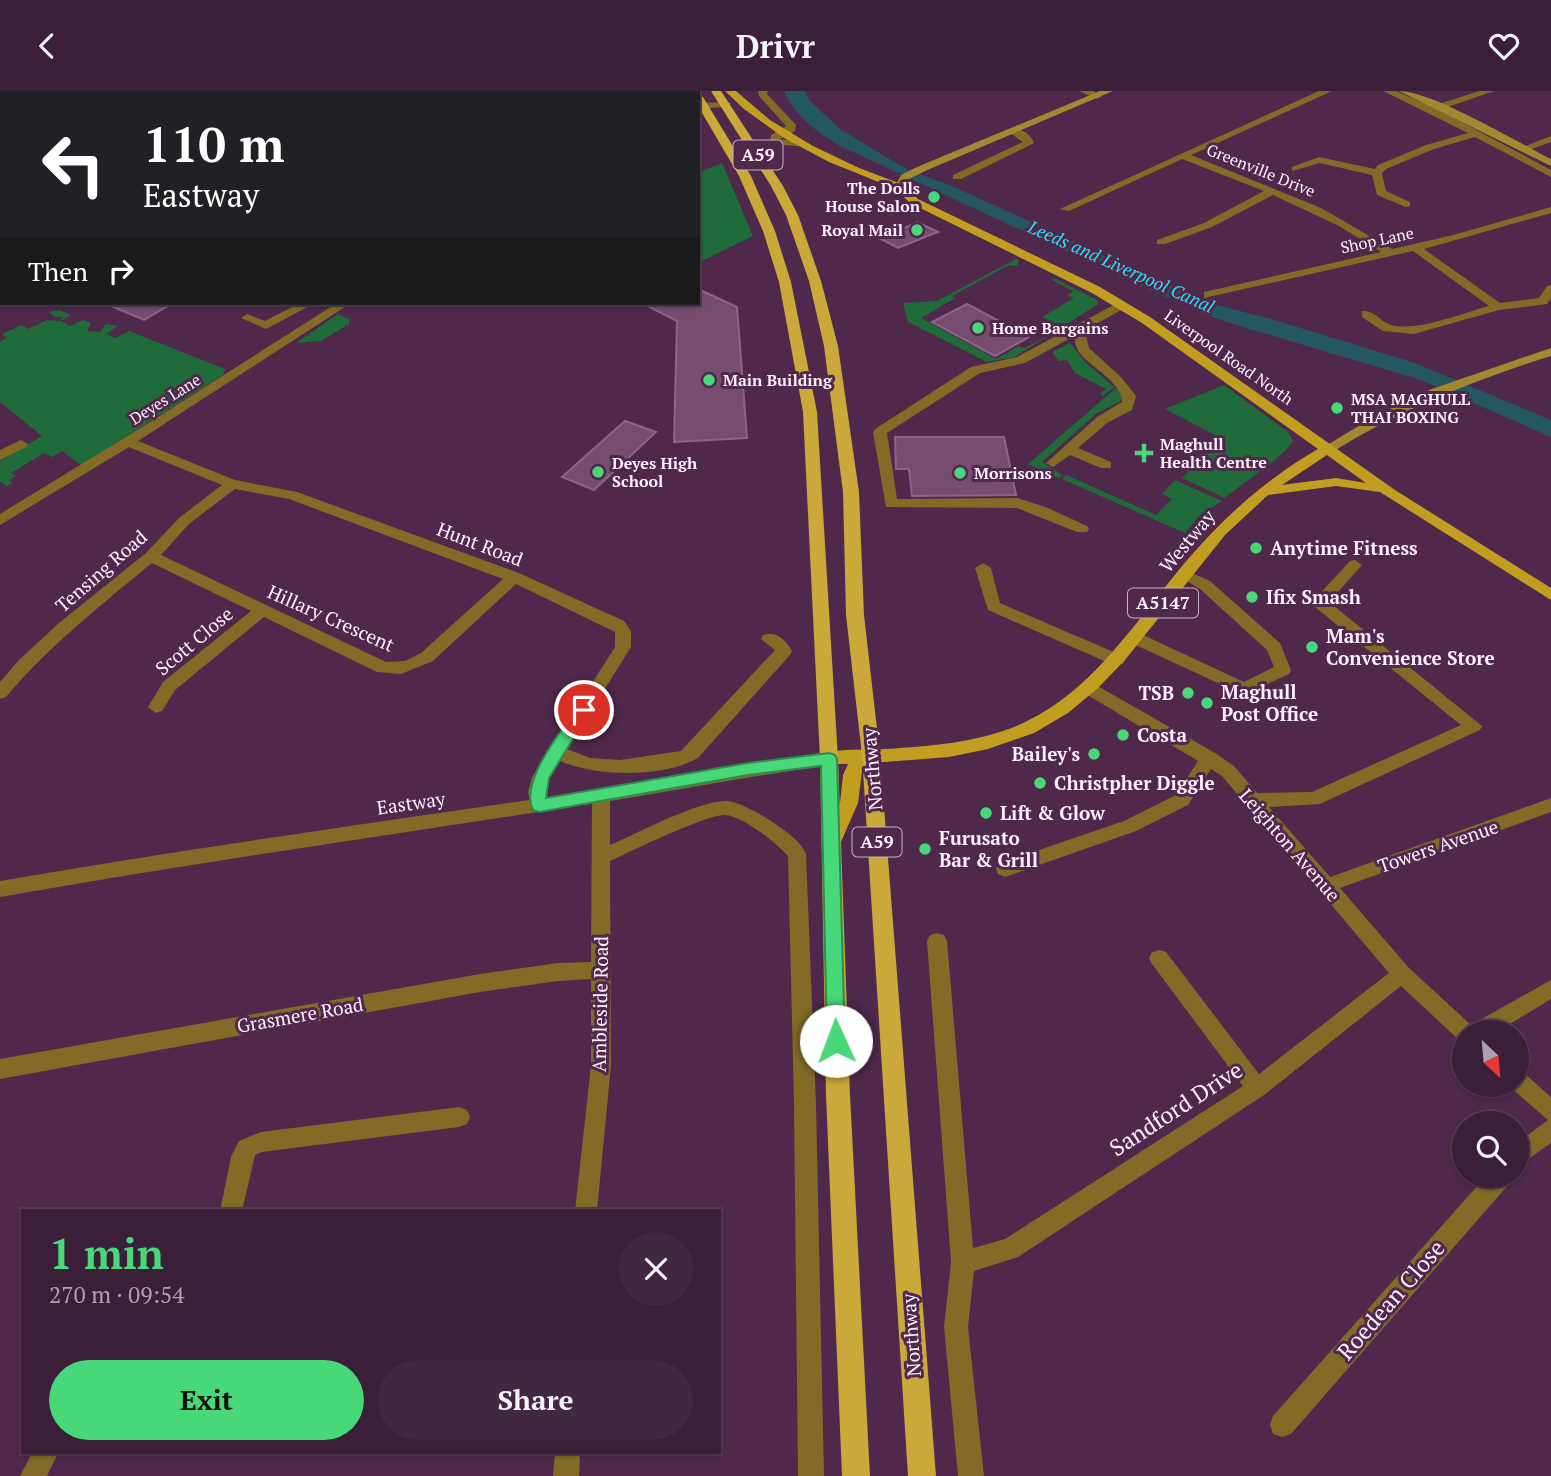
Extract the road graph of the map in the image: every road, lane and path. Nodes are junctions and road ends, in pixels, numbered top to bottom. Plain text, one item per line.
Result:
1 (763, 91) edge
2 (1084, 91) edge
3 (1108, 91) edge
4 (1327, 91) edge
5 (1388, 91) edge
6 (1404, 91) edge
7 (1489, 91) edge
8 (1097, 96) junction
9 (708, 98) edge
10 (1439, 107) junction
11 (1014, 131) junction
12 (785, 133) junction
13 (1476, 134) junction
14 (1551, 139) edge
15 (805, 145) joint
16 (1523, 149) junction
17 (1182, 155) junction
18 (1551, 163) edge
19 (1296, 169) dead end
20 (1377, 173) junction
21 (1551, 174) edge
22 (957, 177) dead end
23 (903, 182) junction
24 (1272, 191) junction
25 (1406, 204) dead end
26 (1065, 209) dead end
27 (1551, 210) edge
28 (1162, 243) dead end
29 (1416, 248) junction
30 (1392, 254) junction
31 (1551, 289) edge
32 (1208, 295) dead end
33 (305, 305) edge
34 (342, 305) edge
35 (1121, 305) junction
36 (1498, 307) junction
37 (1366, 314) dead end
38 (247, 318) dead end
39 (1079, 327) junction
40 (1551, 352) edge
41 (128, 442) junction
42 (21, 444) dead end
43 (1329, 448) junction
44 (1068, 449) junction
45 (0, 456) edge
46 (1053, 463) dead end
47 (1106, 465) dead end
48 (232, 484) junction
49 (1264, 492) junction
50 (1390, 493) junction
51 (0, 520) edge
52 (1082, 529) dead end
53 (151, 556) junction
54 (1355, 565) dead end
55 (983, 568) dead end
56 (1185, 575) junction
57 (514, 577) junction
58 (1551, 595) edge
59 (262, 610) junction
60 (1135, 638) junction
61 (769, 639) dead end
62 (1116, 660) junction
63 (1090, 689) junction
64 (0, 693) edge
65 (156, 707) dead end
66 (557, 752) junction
67 (872, 755) junction
68 (1209, 758) junction
69 (829, 759) junction
70 (601, 796) junction
71 (1251, 800) junction
72 (1551, 805) edge
73 (539, 806) junction
74 (831, 846) junction
75 (603, 856) junction
76 (1005, 869) dead end
77 (1325, 886) junction
78 (0, 889) edge
79 (937, 941) dead end
80 (1159, 958) dead end
81 (600, 970) junction
82 (1402, 974) junction
83 (1551, 989) edge
84 (1452, 1020) edge
85 (1498, 1020) edge
86 (0, 1069) edge
87 (1256, 1089) junction
88 (1530, 1092) edge
89 (1551, 1111) edge
90 (459, 1117) dead end
91 (1551, 1129) edge
92 (1529, 1147) edge
93 (1490, 1188) edge
94 (231, 1209) edge
95 (586, 1209) edge
96 (963, 1262) junction
97 (1282, 1425) dead end
98 (45, 1454) edge
99 (568, 1454) edge
100 (33, 1476) edge
101 (566, 1476) edge
102 (811, 1476) edge
103 (856, 1476) edge
104 (922, 1476) edge
105 (971, 1476) edge

1 - 12 street
2 - 8 street
3 - 8 main road
4 - 17 street, Greenville Drive
5 - 13 street
6 - 10 main road
7 - 10 street
8 - 11 main road
9 - 12 main road
9 - 67 highway, Northway / A59
9 - 69 highway, A59
10 - 16 main road
11 - 22 street
11 - 23 main road
12 - 15 street
13 - 20 street
13 - 21 street
14 - 16 street
15 - 23 main road, Liverpool Road North
16 - 18 main road
17 - 24 street, Greenville Drive
17 - 26 street
19 - 20 street
20 - 25 street
23 - 35 main road, Liverpool Road North
24 - 28 street
24 - 30 street, Greenville Drive
27 - 29 street, Shop Lane
29 - 30 street, Shop Lane
29 - 36 street
30 - 32 street, Shop Lane
31 - 36 street
33 - 38 street
34 - 41 street, Deyes Lane
35 - 39 street
35 - 43 main road, Liverpool Road North
36 - 37 street
39 - 44 street
39 - 52 street
40 - 43 main road, Westway
41 - 48 street, Hunt Road
41 - 51 street, Deyes Lane
42 - 45 street
43 - 49 main road, Westway / A5147
43 - 50 main road, Liverpool Road North
44 - 46 street
44 - 47 street
48 - 53 street, Tensing Road
48 - 57 street, Hunt Road
49 - 50 main road
49 - 56 main road, Westway / A5147
50 - 58 main road, Liverpool Road North
53 - 59 street, Hillary Crescent
53 - 64 street, Tensing Road
54 - 71 street
55 - 62 street
56 - 60 main road, Westway / A5147
56 - 60 street
57 - 59 street, Hillary Crescent
57 - 66 street, Hunt Road
59 - 65 street, Scott Close
60 - 62 main road, Westway / A5147
61 - 66 street
62 - 63 main road, Westway / A5147
63 - 67 main road, Westway / A5147
63 - 68 street, Leighton Avenue
66 - 73 street, Hunt Road
67 - 69 main road, Westway / A5147
67 - 74 main road
67 - 104 highway, Northway / A59
68 - 71 street, Leighton Avenue
68 - 76 street
69 - 70 street, Eastway
69 - 74 highway, A59
70 - 73 street, Eastway
70 - 75 street, Ambleside Road
71 - 77 street, Leighton Avenue
72 - 77 street, Towers Avenue
73 - 78 street, Eastway
74 - 103 highway, A59
75 - 81 street, Ambleside Road
75 - 102 street
77 - 82 street, Leighton Avenue
79 - 96 street
80 - 87 street
81 - 86 street, Grasmere Road
81 - 95 street, Ambleside Road
82 - 84 street, Leighton Avenue
82 - 87 street, Sandford Drive
83 - 85 street
87 - 96 street, Sandford Drive
88 - 89 street
90 - 94 street
91 - 92 street
93 - 97 street, Roedean Close
96 - 105 street
98 - 100 street
99 - 101 street

